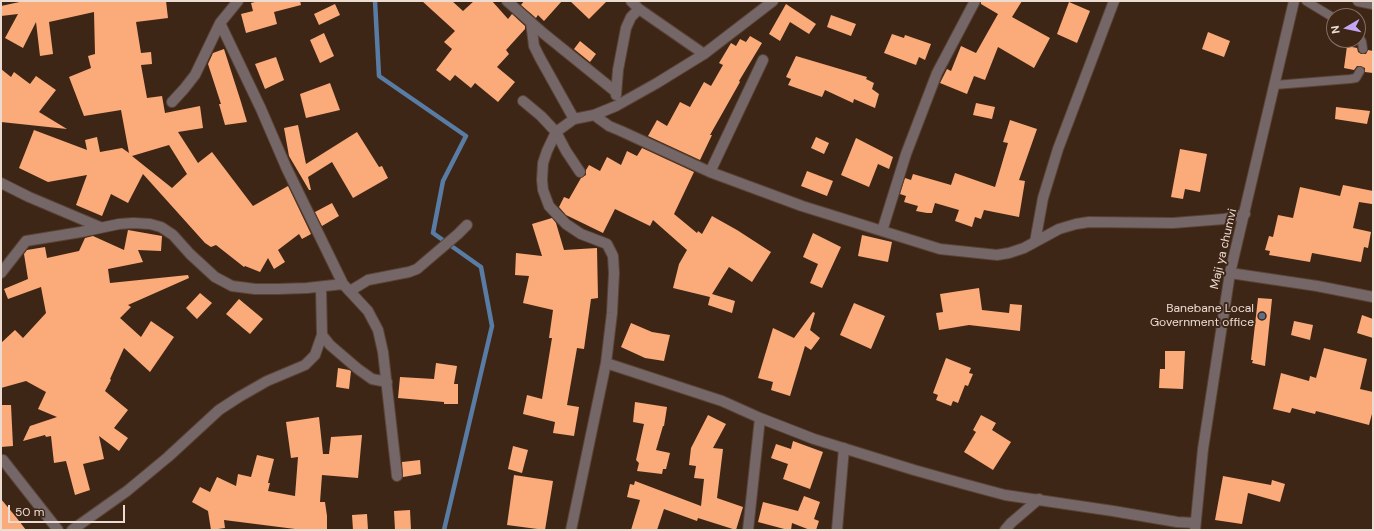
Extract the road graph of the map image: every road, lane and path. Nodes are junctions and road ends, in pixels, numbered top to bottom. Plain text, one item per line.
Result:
1 (238, 1) edge
2 (507, 1) edge
3 (631, 1) edge
4 (773, 1) edge
5 (975, 1) edge
6 (1114, 1) edge
7 (1294, 1) edge
8 (1306, 1) edge
9 (1358, 1) edge
10 (1373, 4) edge
11 (639, 9) junction
12 (1326, 13) edge
13 (531, 22) junction
14 (220, 23) junction
15 (704, 54) junction
16 (763, 60) dead end
17 (1360, 71) dead end
18 (1275, 85) junction
19 (616, 92) junction
20 (523, 101) dead end
21 (172, 102) dead end
22 (616, 106) junction
23 (594, 115) junction
24 (574, 119) junction
25 (556, 132) junction
26 (580, 172) dead end
27 (710, 172) junction
28 (1, 183) edge
29 (1245, 214) junction
30 (467, 225) dead end
31 (100, 228) junction
32 (882, 232) junction
33 (1036, 242) junction
34 (1, 273) edge
35 (1230, 273) junction
36 (321, 287) junction
37 (347, 287) junction
38 (1373, 297) edge
39 (322, 335) junction
40 (606, 363) junction
41 (386, 382) junction
42 (760, 418) junction
43 (844, 448) junction
44 (3, 460) dead end
45 (397, 476) dead end
46 (1039, 499) junction
47 (1177, 522) junction
48 (1195, 527) edge
49 (58, 530) edge
50 (72, 530) edge
51 (570, 530) edge
52 (748, 530) edge
53 (837, 530) edge
54 (1005, 530) edge
55 (1170, 530) edge

1 - 14 street
2 - 13 street
3 - 11 street
4 - 15 street
5 - 32 street
6 - 33 street
7 - 18 street, Maji ya chumvi
8 - 12 lane
9 - 10 street
11 - 15 street
11 - 19 street
13 - 19 street
13 - 24 street
14 - 21 street
14 - 37 street
15 - 22 street
16 - 27 street
17 - 18 lane
18 - 29 street, Maji ya chumvi
19 - 22 street
20 - 25 street
22 - 23 street
23 - 24 street
23 - 27 street
24 - 25 street
25 - 26 street
25 - 40 street
27 - 32 street
28 - 31 street
29 - 33 street
29 - 35 street, Maji ya chumvi
30 - 37 street
31 - 34 street
31 - 36 street
32 - 33 street
35 - 38 street
35 - 48 street, Maji ya chumvi
36 - 37 street
36 - 39 street
37 - 41 street
39 - 41 street
39 - 50 street
40 - 42 street
40 - 51 street
41 - 45 street
42 - 43 street
42 - 52 street
43 - 46 street
43 - 53 street
44 - 49 street
46 - 47 street
46 - 54 street
47 - 48 street
47 - 55 street

